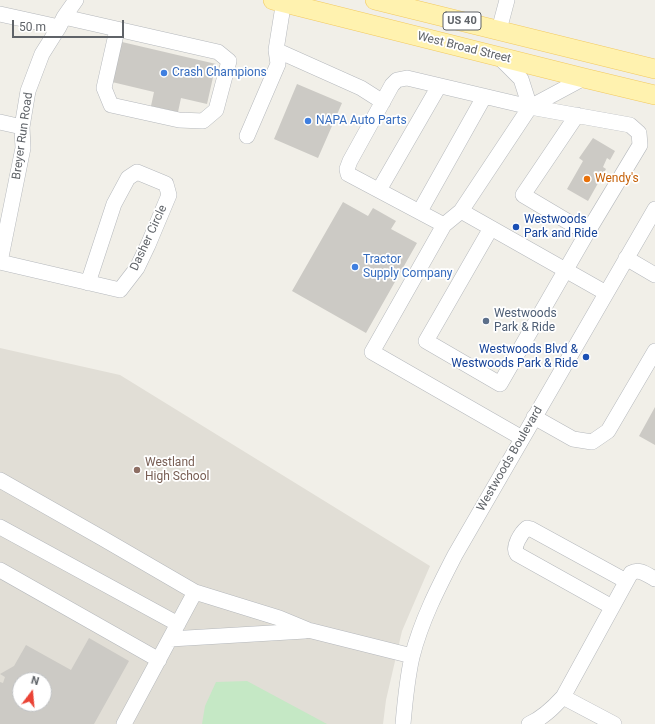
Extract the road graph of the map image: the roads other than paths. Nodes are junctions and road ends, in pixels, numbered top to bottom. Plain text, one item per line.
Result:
1 (62, 0) edge
2 (76, 0) edge
3 (375, 0) edge
4 (506, 0) edge
5 (280, 1) edge
6 (0, 14) edge
7 (62, 22) junction
8 (117, 30) junction
9 (499, 30) junction
10 (276, 50) junction
11 (498, 56) junction
12 (655, 69) edge
13 (584, 78) junction
14 (439, 86) junction
15 (655, 95) edge
16 (484, 97) junction
17 (383, 102) junction
18 (530, 107) junction
19 (577, 115) junction
20 (0, 122) edge
21 (22, 127) junction
22 (247, 136) dead end
23 (380, 190) junction
24 (655, 209) edge
25 (420, 211) junction
26 (461, 211) junction
27 (5, 216) edge
28 (444, 225) junction
29 (491, 228) junction
30 (587, 233) junction
31 (626, 258) junction
32 (0, 262) edge
33 (565, 270) junction
34 (655, 275) edge
35 (88, 283) junction
36 (606, 293) junction
37 (655, 351) edge
38 (534, 417) junction
39 (522, 438) junction
40 (0, 480) edge
41 (0, 527) edge
42 (0, 570) edge
43 (655, 579) edge
44 (626, 581) junction
45 (195, 592) junction
46 (612, 606) junction
47 (178, 624) junction
48 (308, 630) junction
49 (170, 639) junction
50 (412, 656) junction
51 (159, 660) junction
52 (563, 697) junction
53 (124, 724) edge
54 (403, 724) edge
55 (529, 724) edge
56 (614, 724) edge

1 - 7 street
2 - 7 street, Breyer Run Road
3 - 9 main road, US 40
4 - 9 street
5 - 10 street
5 - 11 main road, West Broad Street / US 40
6 - 7 street
7 - 8 street
7 - 21 street, Breyer Run Road
8 - 8 street
9 - 12 main road, US 40
10 - 17 street
10 - 22 street
11 - 13 main road, West Broad Street / US 40
11 - 18 street
13 - 15 main road, West Broad Street / US 40
13 - 18 street
14 - 16 street
14 - 17 street
14 - 23 street
16 - 18 street
16 - 25 street
17 - 23 street
18 - 19 street
18 - 26 street
19 - 30 street
19 - 30 street
20 - 21 street
21 - 27 street, Breyer Run Road
23 - 25 street
24 - 31 street, Westwoods Boulevard
25 - 28 street
26 - 28 street
26 - 29 street
27 - 32 street, Breyer Run Road
28 - 39 street
29 - 33 street
29 - 33 street
30 - 33 street
31 - 34 street
31 - 36 street, Westwoods Boulevard
32 - 35 street, Dasher Circle
33 - 36 street
35 - 35 street, Dasher Circle
36 - 38 street, Westwoods Boulevard
37 - 38 street
38 - 39 street, Westwoods Boulevard
39 - 50 street, Westwoods Boulevard
40 - 45 street
41 - 47 street
42 - 51 street
43 - 44 street
44 - 46 street
44 - 46 street
45 - 47 street
45 - 48 street
46 - 52 street
47 - 49 street
48 - 49 street
48 - 50 street
49 - 51 street
50 - 54 street, Westwoods Boulevard
51 - 53 street
52 - 55 street
52 - 56 street

